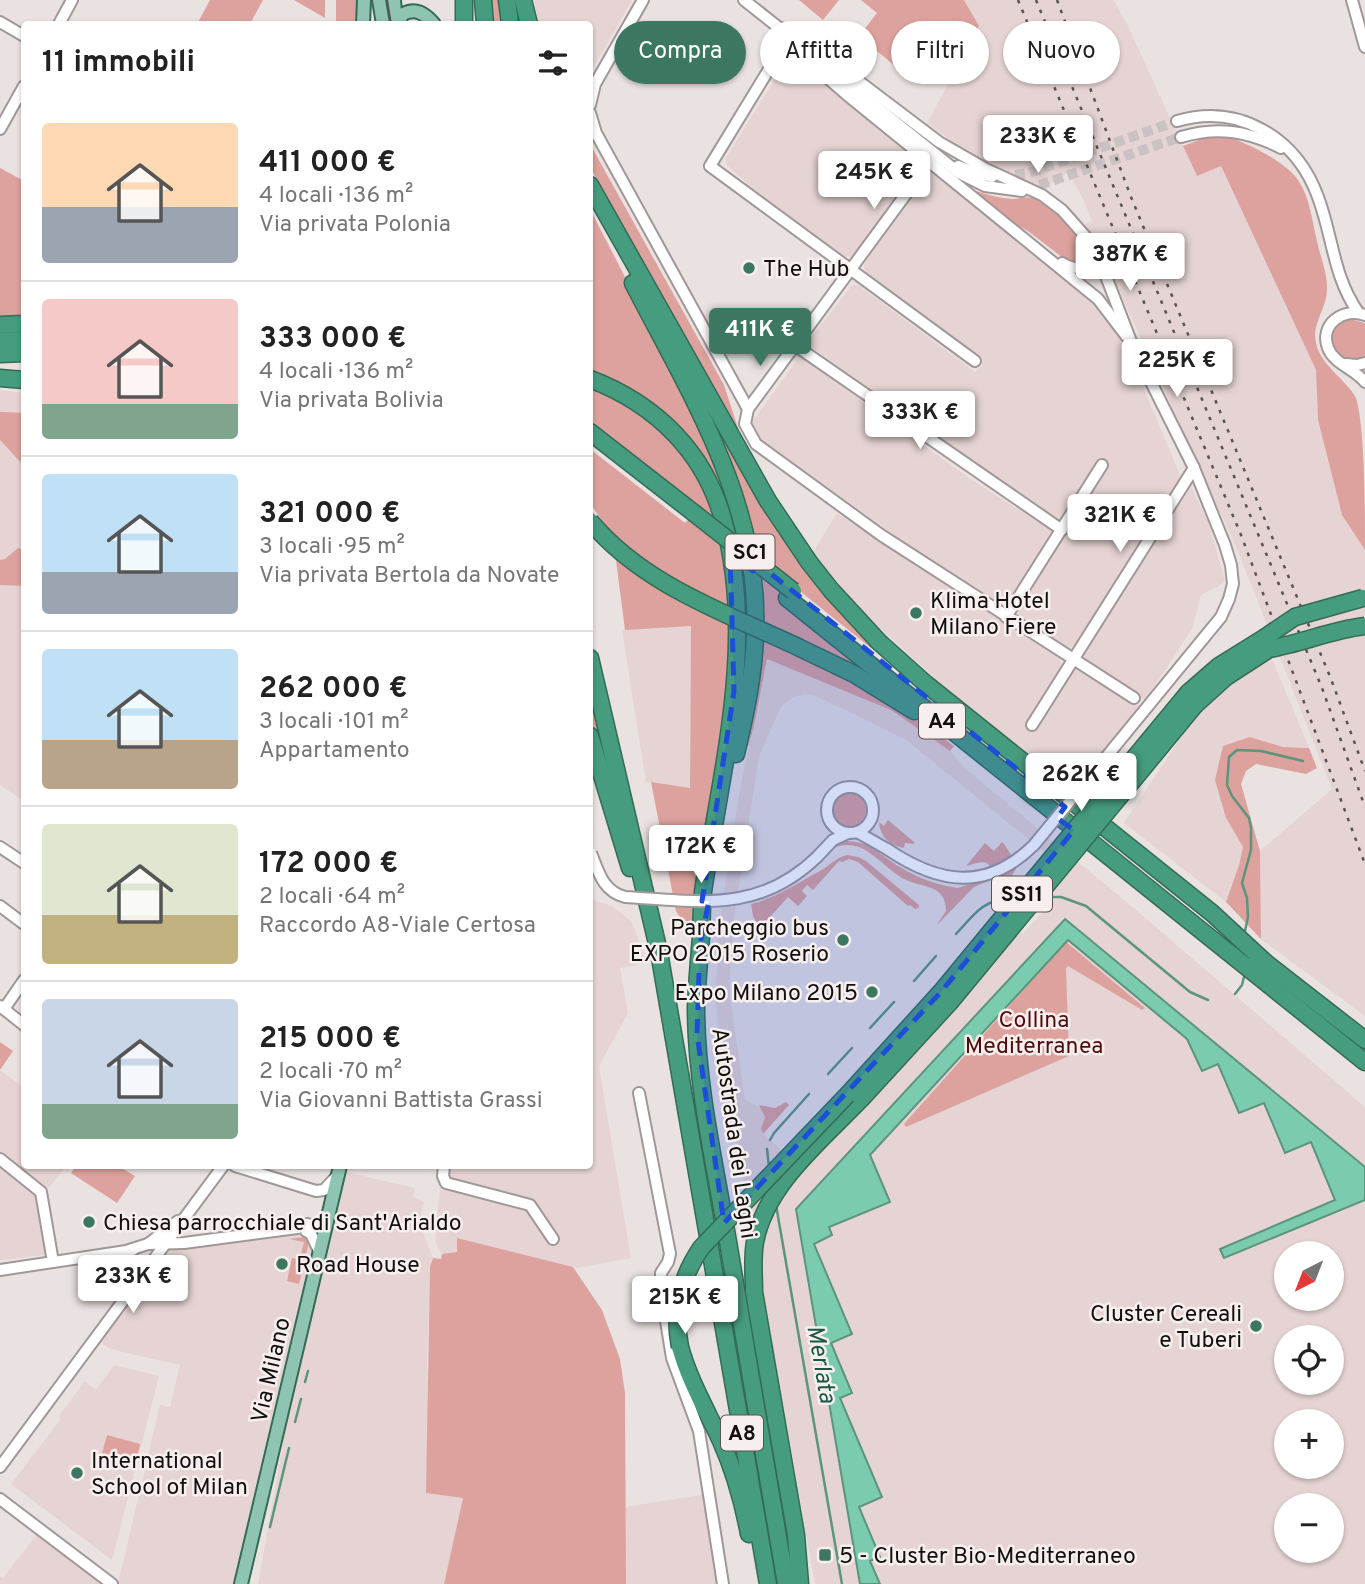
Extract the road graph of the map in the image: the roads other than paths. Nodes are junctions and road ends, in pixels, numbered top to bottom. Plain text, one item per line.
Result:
1 (72, 0) edge
2 (364, 0) edge
3 (379, 0) edge
4 (394, 0) edge
5 (464, 0) edge
6 (483, 0) edge
7 (507, 0) edge
8 (516, 0) edge
9 (523, 0) edge
10 (643, 0) edge
11 (744, 0) edge
12 (1352, 0) edge
13 (61, 21) edge
14 (363, 21) edge
15 (382, 21) edge
16 (397, 21) edge
17 (399, 21) edge
18 (431, 21) edge
19 (464, 21) edge
20 (485, 21) edge
21 (510, 21) edge
22 (520, 21) edge
23 (527, 21) edge
24 (770, 21) edge
25 (0, 22) edge
26 (21, 34) edge
27 (1365, 47) edge
28 (760, 84) edge
29 (838, 84) edge
30 (845, 84) edge
31 (863, 84) edge
32 (21, 91) edge
33 (593, 92) edge
34 (1177, 121) tunnel mouth
35 (593, 123) edge
36 (0, 129) edge
37 (1181, 136) tunnel mouth
38 (928, 154) junction
39 (1293, 154) junction
40 (992, 177) tunnel mouth
41 (593, 190) edge
42 (1022, 191) tunnel mouth
43 (593, 206) edge
44 (1013, 230) junction
45 (1095, 253) junction
46 (852, 270) junction
47 (1342, 288) junction
48 (1362, 314) edge
49 (1338, 317) junction
50 (21, 324) edge
51 (0, 325) edge
52 (21, 332) edge
53 (0, 333) edge
54 (21, 340) edge
55 (0, 341) edge
56 (1132, 344) junction
57 (796, 346) junction
58 (0, 354) edge
59 (21, 354) edge
60 (975, 361) dead end
61 (1365, 363) edge
62 (1343, 364) junction
63 (0, 377) edge
64 (21, 380) edge
65 (593, 380) edge
66 (1365, 383) edge
67 (748, 409) junction
68 (593, 435) edge
69 (593, 445) edge
70 (1102, 465) dead end
71 (1194, 468) junction
72 (691, 517) junction
73 (593, 524) edge
74 (1062, 530) junction
75 (790, 595) junction
76 (1365, 597) edge
77 (1365, 607) edge
78 (1006, 617) junction
79 (1365, 620) edge
80 (1365, 626) edge
81 (1267, 644) junction
82 (1072, 658) junction
83 (593, 670) edge
84 (1134, 698) dead end
85 (1032, 725) dead end
86 (593, 746) edge
87 (871, 820) junction
88 (832, 825) junction
89 (853, 833) junction
90 (1095, 846) junction
91 (0, 847) edge
92 (887, 849) junction
93 (817, 858) junction
94 (593, 859) edge
95 (21, 861) edge
96 (0, 906) edge
97 (21, 921) edge
98 (701, 935) junction
99 (1265, 962) junction
100 (21, 984) edge
101 (2, 1008) edge
102 (671, 1019) junction
103 (21, 1023) edge
104 (1365, 1040) edge
105 (1365, 1062) edge
106 (639, 1093) dead end
107 (856, 1094) junction
108 (0, 1159) edge
109 (221, 1169) edge
110 (245, 1169) edge
111 (444, 1169) edge
112 (339, 1171) edge
113 (331, 1208) junction
114 (183, 1218) junction
115 (303, 1227) junction
116 (325, 1229) junction
117 (553, 1239) dead end
118 (148, 1244) junction
119 (166, 1244) junction
120 (129, 1250) junction
121 (320, 1253) junction
122 (53, 1262) junction
123 (0, 1270) edge
124 (0, 1467) edge
125 (0, 1499) edge
126 (112, 1584) edge
127 (241, 1584) edge
128 (723, 1584) edge
129 (758, 1584) edge
130 (768, 1584) edge
131 (786, 1584) edge
132 (800, 1584) edge

1 - 13 street
2 - 14 main road
3 - 15 main road
4 - 16 main road
5 - 19 highway
6 - 20 highway
7 - 21 highway
8 - 22 highway
9 - 23 highway
10 - 33 street
11 - 24 street
12 - 27 street
17 - 18 main road
25 - 26 street
28 - 46 street
29 - 38 street
30 - 38 street
31 - 45 street
32 - 36 street
34 - 39 street
35 - 67 street
37 - 39 street
38 - 40 street
38 - 42 street
38 - 44 street
38 - 46 street
39 - 47 street
41 - 99 highway
43 - 98 highway, SC1
44 - 45 street
44 - 56 street
45 - 56 street
46 - 57 street
46 - 60 street
47 - 48 street
47 - 49 street
48 - 49 street
49 - 62 street
50 - 51 highway
52 - 53 highway
54 - 55 highway
56 - 71 street
57 - 67 street
57 - 74 street
58 - 59 highway
61 - 62 street
62 - 66 street
63 - 64 highway
65 - 98 highway
67 - 78 street
68 - 72 highway, A4
69 - 72 highway, A4
70 - 74 street
71 - 82 street
71 - 92 street, bridge
72 - 75 highway, A4
73 - 90 highway, bridge
74 - 78 street
75 - 90 highway, A4
75 - 99 highway, A4
76 - 81 highway, bridge
77 - 81 highway, SS11, bridge
78 - 82 street
79 - 81 highway, SS11, bridge
80 - 81 highway, bridge
81 - 107 highway, SS11, bridge
82 - 84 street
82 - 85 street
83 - 102 highway
86 - 102 highway
87 - 88 street
87 - 89 street
87 - 92 street
88 - 89 street
88 - 93 street
89 - 92 street
89 - 93 street
90 - 105 highway, A4
91 - 95 street
93 - 94 street, bridge
96 - 97 street
98 - 131 highway, Autostrada dei Laghi / A8
99 - 104 highway, A4
100 - 101 street
101 - 103 street
102 - 130 highway, Autostrada dei Laghi / A8
106 - 128 street
107 - 129 highway, SS11, bridge
107 - 132 highway, SS11
108 - 122 street
109 - 114 street
110 - 112 street
111 - 117 street
112 - 113 main road, Via Milano
113 - 115 street
113 - 116 main road, Via Milano
114 - 118 street
114 - 119 street
115 - 116 street
115 - 119 street
115 - 121 street
116 - 121 main road, Via Milano
118 - 119 street
118 - 120 street
119 - 120 street
119 - 124 street
120 - 122 street
121 - 127 main road, Via Milano
122 - 123 street
125 - 126 street

